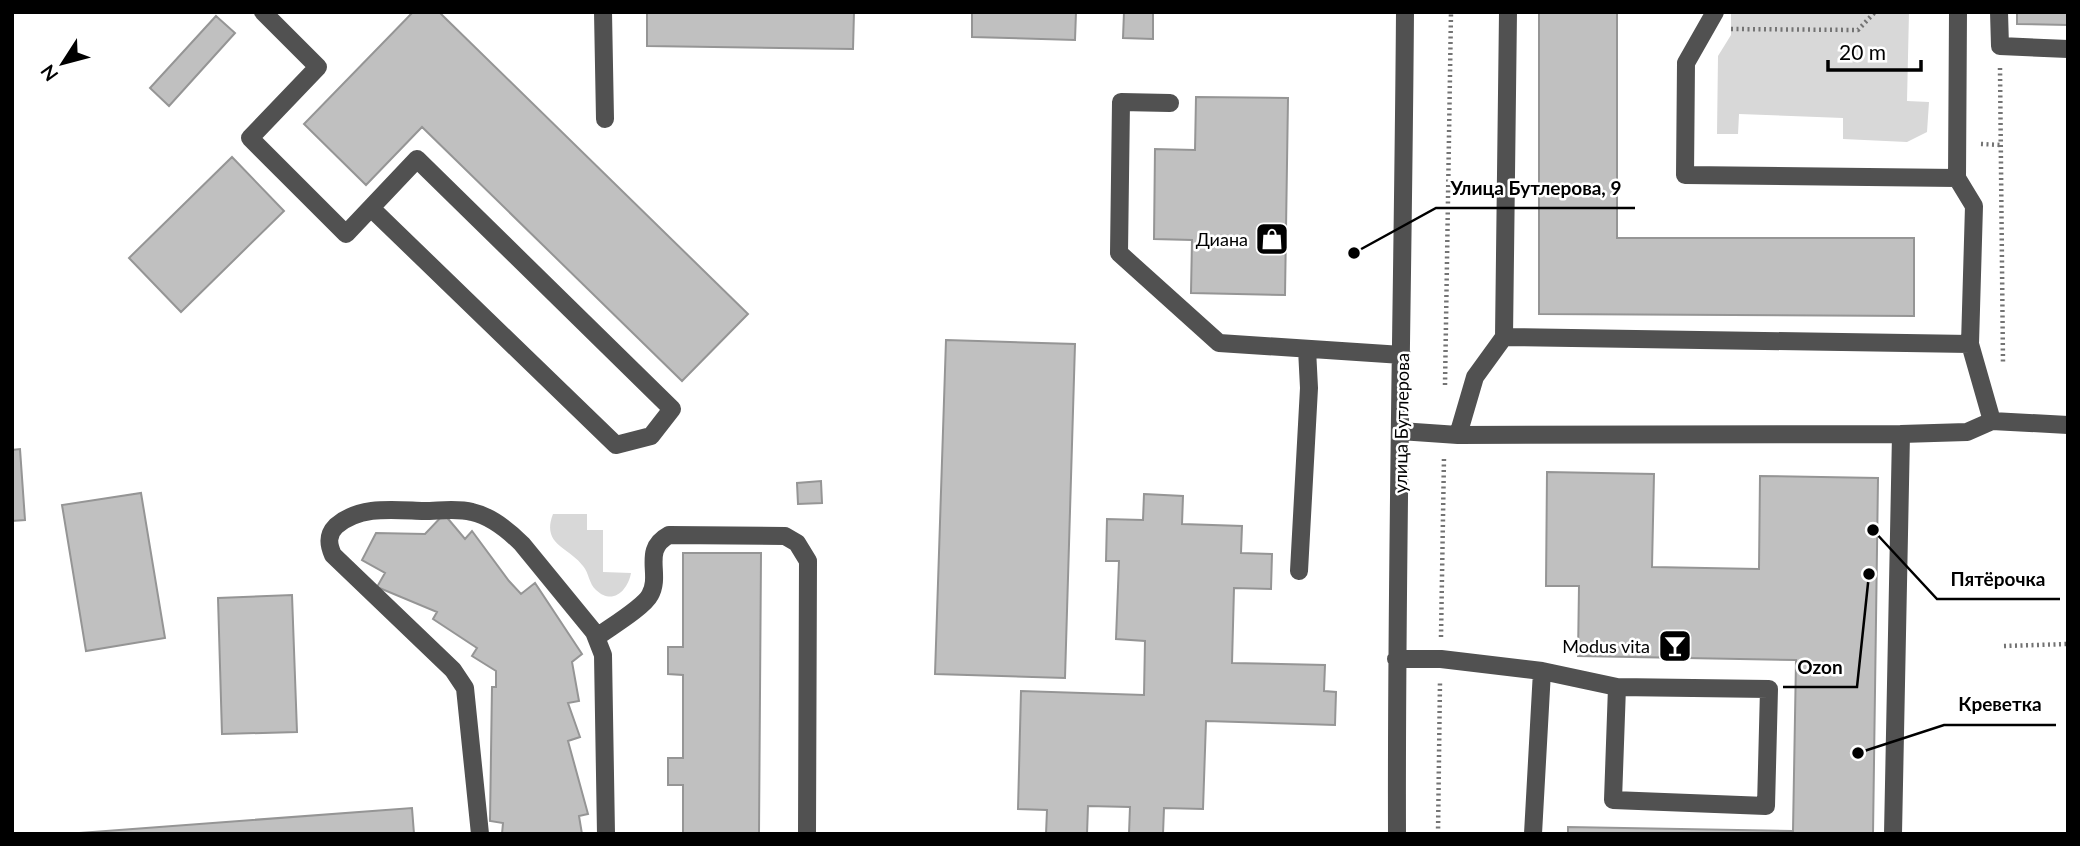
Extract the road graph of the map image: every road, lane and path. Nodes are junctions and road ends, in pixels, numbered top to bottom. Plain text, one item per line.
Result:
1 (263, 12) edge
2 (603, 12) edge
3 (1405, 12) edge
4 (1508, 12) edge
5 (1715, 12) edge
6 (1875, 12) edge
7 (1958, 12) edge
8 (1999, 12) edge
9 (1706, 29) junction
10 (2000, 46) junction
11 (2068, 49) edge
12 (1170, 103) dead end
13 (605, 119) dead end
14 (1957, 178) junction
15 (371, 208) junction
16 (1504, 337) junction
17 (1970, 344) junction
18 (1307, 349) junction
19 (1402, 355) junction
20 (2003, 355) dead end
21 (1992, 421) junction
22 (2068, 425) edge
23 (1400, 431) junction
24 (1901, 434) junction
25 (1458, 435) junction
26 (1299, 571) dead end
27 (597, 638) junction
28 (2068, 644) edge
29 (2004, 646) dead end
30 (1396, 659) junction
31 (1542, 671) junction
32 (1617, 687) junction
33 (480, 834) edge
34 (606, 834) edge
35 (807, 834) edge
36 (1397, 834) edge
37 (1533, 834) edge
38 (1893, 834) edge

1 - 15 street
2 - 13 street
3 - 19 street, улица Бутлерова
4 - 16 street
5 - 9 street
6 - 9 path
7 - 14 street
8 - 10 street
9 - 14 street
10 - 11 street
10 - 20 path
12 - 18 street
14 - 17 street
15 - 15 street
16 - 17 street
16 - 25 street
17 - 21 street
18 - 19 street
18 - 26 street
19 - 23 street, улица Бутлерова
21 - 22 street
21 - 24 street
23 - 25 street
23 - 30 street, улица Бутлерова
24 - 25 street
24 - 38 street
27 - 33 street
27 - 34 street
27 - 35 street
28 - 29 path
30 - 31 street
30 - 36 street, улица Бутлерова
31 - 32 street
31 - 37 street
32 - 32 street

